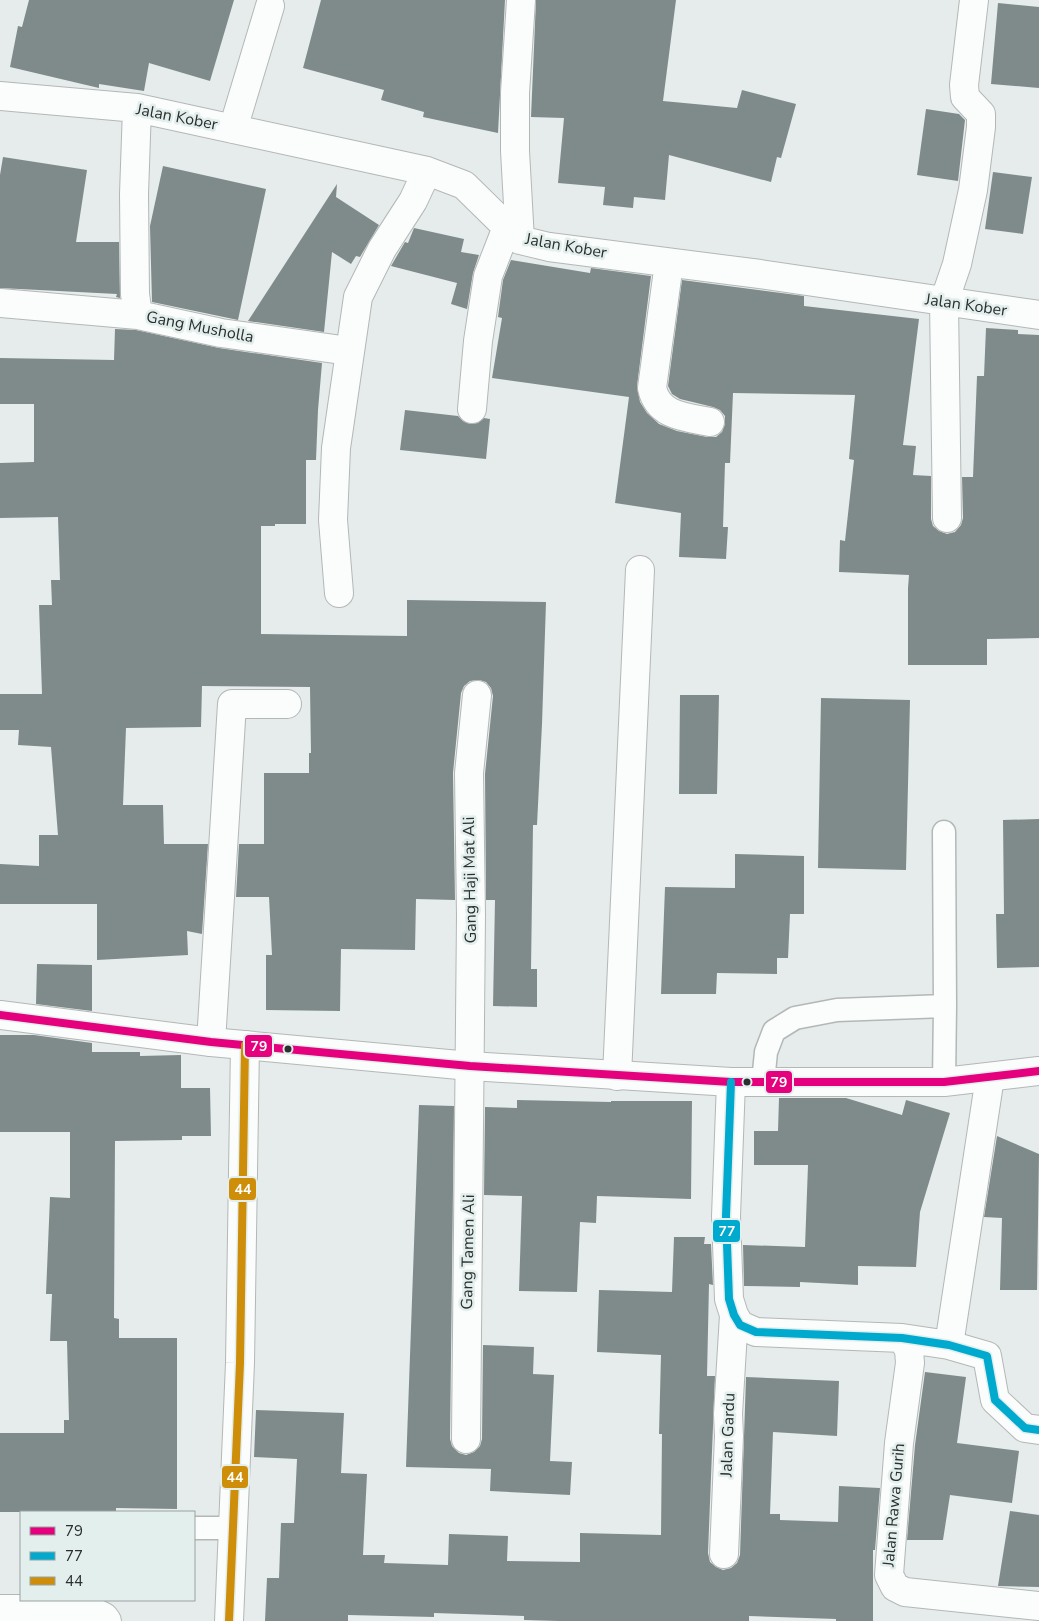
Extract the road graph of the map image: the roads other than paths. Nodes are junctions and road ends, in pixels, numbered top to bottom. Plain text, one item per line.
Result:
1 (521, 0) edge
2 (974, 0) edge
3 (270, 6) dead end
4 (0, 96) edge
5 (137, 108) junction
6 (233, 128) junction
7 (427, 171) junction
8 (513, 233) junction
9 (670, 263) junction
10 (944, 302) junction
11 (0, 303) edge
12 (138, 315) junction
13 (1039, 315) edge
14 (349, 351) junction
15 (472, 409) dead end
16 (710, 422) dead end
17 (947, 518) dead end
18 (640, 570) dead end
19 (339, 593) dead end
20 (476, 695) dead end
21 (287, 704) dead end
22 (944, 832) dead end
23 (945, 1006) junction
24 (0, 1015) edge
25 (211, 1042) junction
26 (245, 1045) junction
27 (470, 1066) junction
28 (1039, 1071) edge
29 (617, 1076) junction
30 (990, 1077) junction
31 (731, 1082) junction
32 (763, 1082) junction
33 (944, 1082) junction
34 (734, 1315) junction
35 (902, 1338) junction
36 (949, 1345) junction
37 (1039, 1430) edge
38 (466, 1439) dead end
39 (195, 1528) edge
40 (234, 1528) junction
41 (724, 1554) dead end
42 (1039, 1606) edge
43 (0, 1609) edge
44 (108, 1621) edge
45 (230, 1621) edge

1 - 8 street
2 - 10 street
3 - 6 street
4 - 5 street, Jalan Kober
5 - 6 street, Jalan Kober
5 - 12 street, Gang Musholla
6 - 7 street, Jalan Kober
7 - 8 street, Jalan Kober
7 - 14 street
8 - 9 street, Jalan Kober
8 - 15 street
9 - 10 street, Jalan Kober
9 - 16 street
10 - 13 street, Jalan Kober
10 - 17 street
11 - 12 street
12 - 14 street, Gang Musholla
14 - 19 street
18 - 29 street
20 - 27 street, Gang Haji Mat Ali
21 - 25 street
22 - 23 lane
23 - 32 lane
23 - 33 lane
24 - 25 street
25 - 26 street
26 - 27 street
26 - 40 street
27 - 29 street
27 - 38 street, Gang Tamen Ali
28 - 30 street
29 - 31 street
30 - 33 street
30 - 36 street
31 - 32 street
31 - 34 street, Jalan Gardu
32 - 33 street
34 - 35 street
34 - 41 street, Jalan Gardu
35 - 36 street
35 - 42 street, Jalan Rawa Gurih
36 - 37 street
39 - 40 lane
40 - 45 street
43 - 44 street

